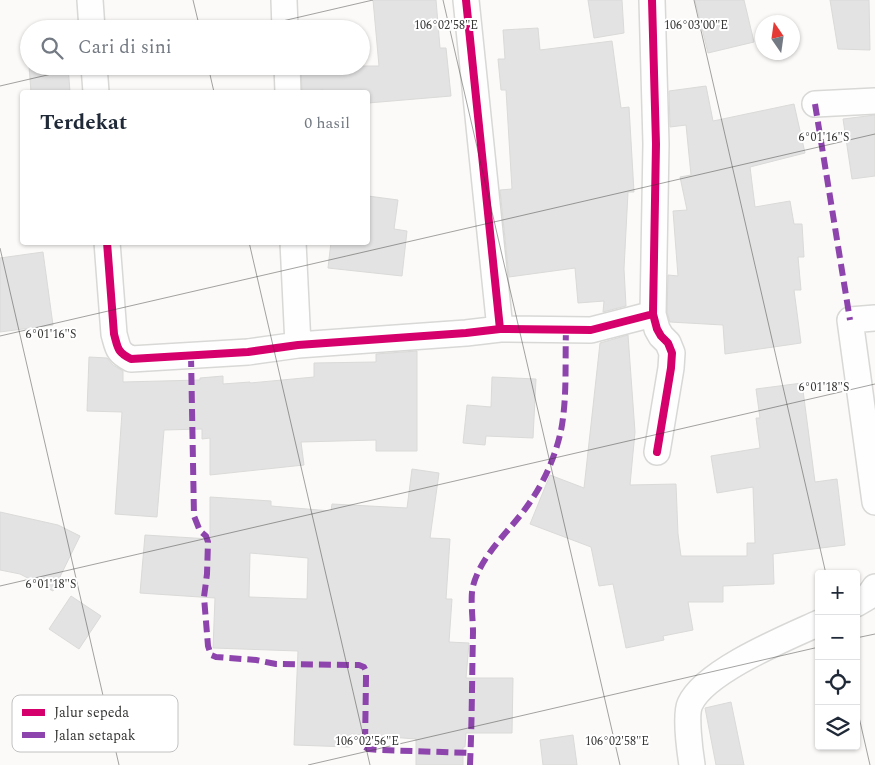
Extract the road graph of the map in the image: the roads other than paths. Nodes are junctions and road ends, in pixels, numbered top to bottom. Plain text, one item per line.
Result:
1 (90, 0) edge
2 (284, 0) edge
3 (466, 0) edge
4 (652, 0) edge
5 (91, 20) edge
6 (285, 20) edge
7 (95, 75) edge
8 (287, 75) edge
9 (96, 90) edge
10 (288, 90) edge
11 (875, 101) edge
12 (815, 104) dead end
13 (107, 245) edge
14 (293, 245) edge
15 (652, 314) junction
16 (875, 318) edge
17 (500, 329) junction
18 (298, 345) junction
19 (657, 452) dead end
20 (875, 502) edge
21 (875, 587) edge
22 (860, 602) edge
23 (815, 625) edge
24 (692, 765) edge

1 - 5 street
2 - 6 street
3 - 17 street
4 - 15 street
7 - 9 street
8 - 10 street
11 - 12 street
13 - 18 street
14 - 18 street
15 - 17 street
15 - 19 street
16 - 20 street
17 - 18 street
21 - 22 street
23 - 24 street

